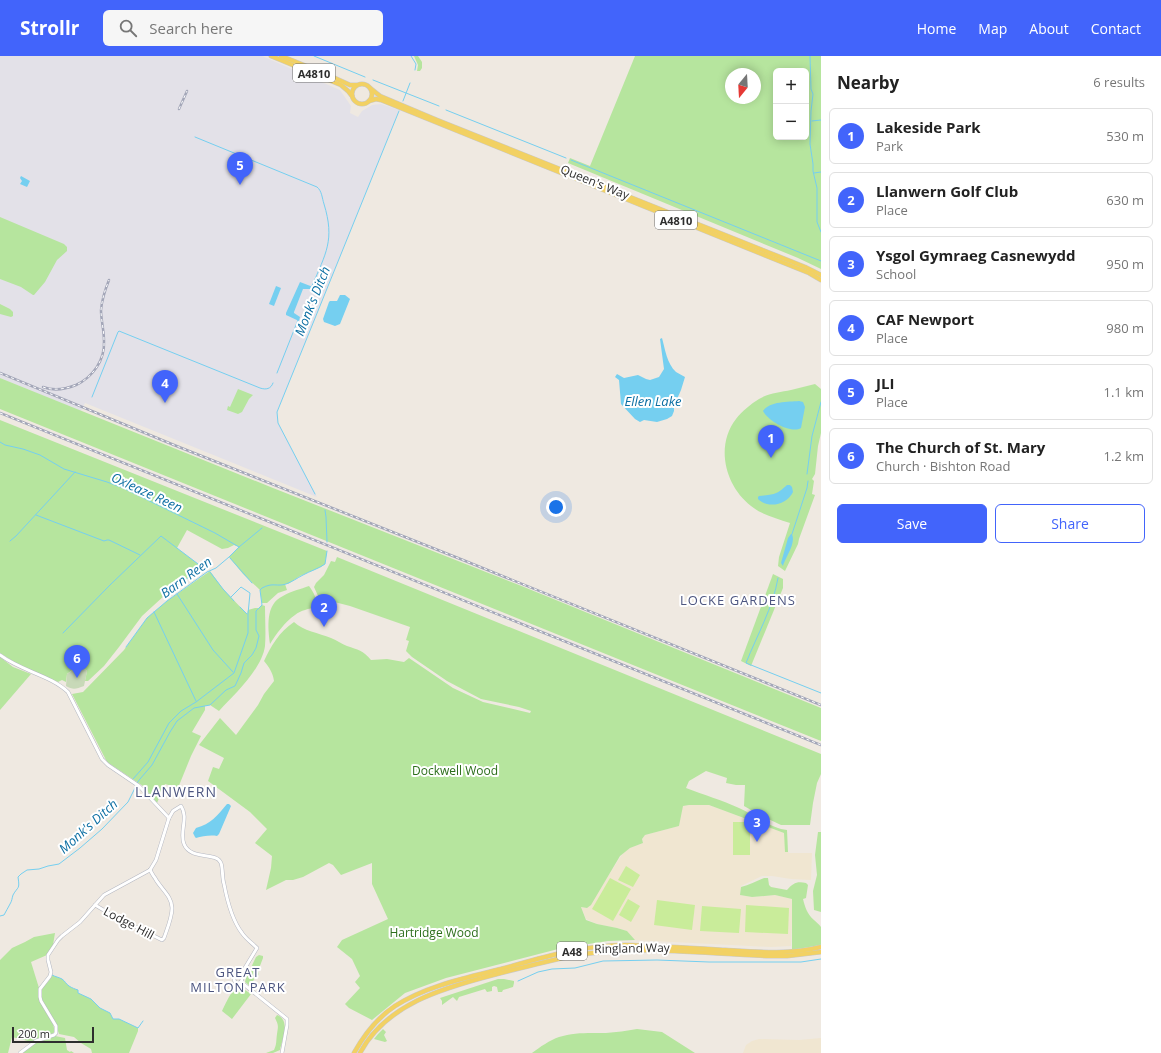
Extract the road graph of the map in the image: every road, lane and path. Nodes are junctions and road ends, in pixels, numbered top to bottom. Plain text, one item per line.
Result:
1 (271, 56) edge
2 (281, 56) edge
3 (356, 85) junction
4 (370, 88) junction
5 (352, 96) junction
6 (369, 101) junction
7 (821, 275) edge
8 (821, 280) edge
9 (0, 655) edge
10 (170, 818) junction
11 (150, 870) junction
12 (95, 905) junction
13 (821, 948) edge
14 (821, 952) edge
15 (240, 976) junction
16 (241, 982) junction
17 (282, 1052) edge
18 (20, 1053) edge
19 (354, 1053) edge
20 (360, 1053) edge

1 - 5 main road, Queen's Way / A4810
2 - 3 main road, Queen's Way / A4810
3 - 4 main road, Queen's Way / A4810
3 - 5 main road
4 - 6 main road
4 - 7 main road, Queen's Way / A4810
5 - 6 main road, Queen's Way / A4810
6 - 8 main road, Queen's Way / A4810
9 - 10 street
10 - 11 street
10 - 15 street
11 - 12 street
11 - 12 street, Lodge Hill
12 - 18 street
13 - 19 main road, Ringland Way / A48
14 - 20 main road, Ringland Way / A48
15 - 16 street
15 - 16 street
16 - 17 street

